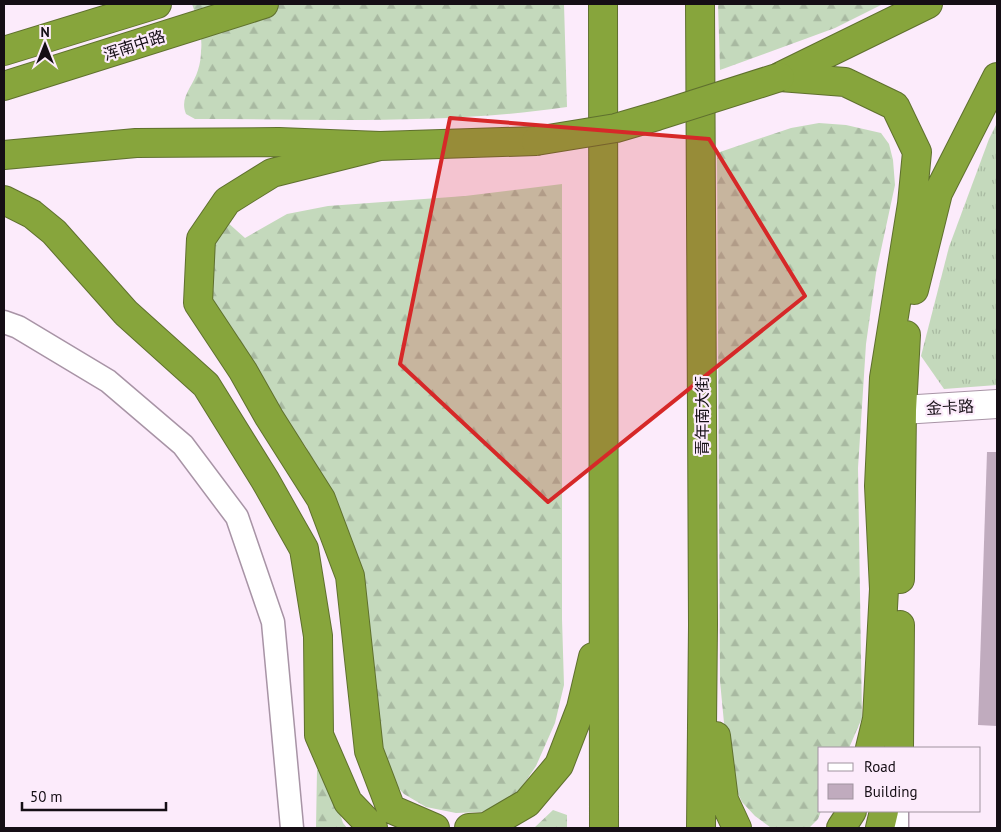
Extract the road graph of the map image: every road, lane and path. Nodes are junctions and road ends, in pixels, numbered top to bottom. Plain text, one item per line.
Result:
1 (158, 4) edge
2 (264, 4) edge
3 (602, 4) edge
4 (700, 4) edge
5 (928, 4) edge
6 (4, 51) edge
7 (780, 77) junction
8 (997, 77) edge
9 (4, 86) edge
10 (380, 146) junction
11 (4, 155) edge
12 (4, 200) edge
13 (4, 322) edge
14 (997, 404) edge
15 (902, 410) junction
16 (604, 607) junction
17 (703, 625) junction
18 (870, 747) edge
19 (899, 747) edge
20 (851, 812) edge
21 (884, 812) edge
22 (898, 812) edge
23 (292, 828) edge
24 (373, 828) edge
25 (435, 828) edge
26 (469, 828) edge
27 (604, 828) edge
28 (701, 828) edge
29 (737, 828) edge
30 (841, 828) edge
31 (880, 828) edge
32 (897, 828) edge

1 - 6 highway, 浑南中路
2 - 9 highway, 浑南中路
3 - 16 highway
4 - 17 highway, 青年南大街
5 - 7 highway
7 - 10 highway, bridge
7 - 18 highway
8 - 15 highway
10 - 11 highway
10 - 25 highway
12 - 24 highway
13 - 23 street
14 - 15 street, 金卡路
15 - 19 highway
16 - 26 highway
16 - 27 highway
17 - 28 highway, 青年南大街
17 - 29 highway
20 - 30 highway
21 - 31 highway
22 - 32 street

